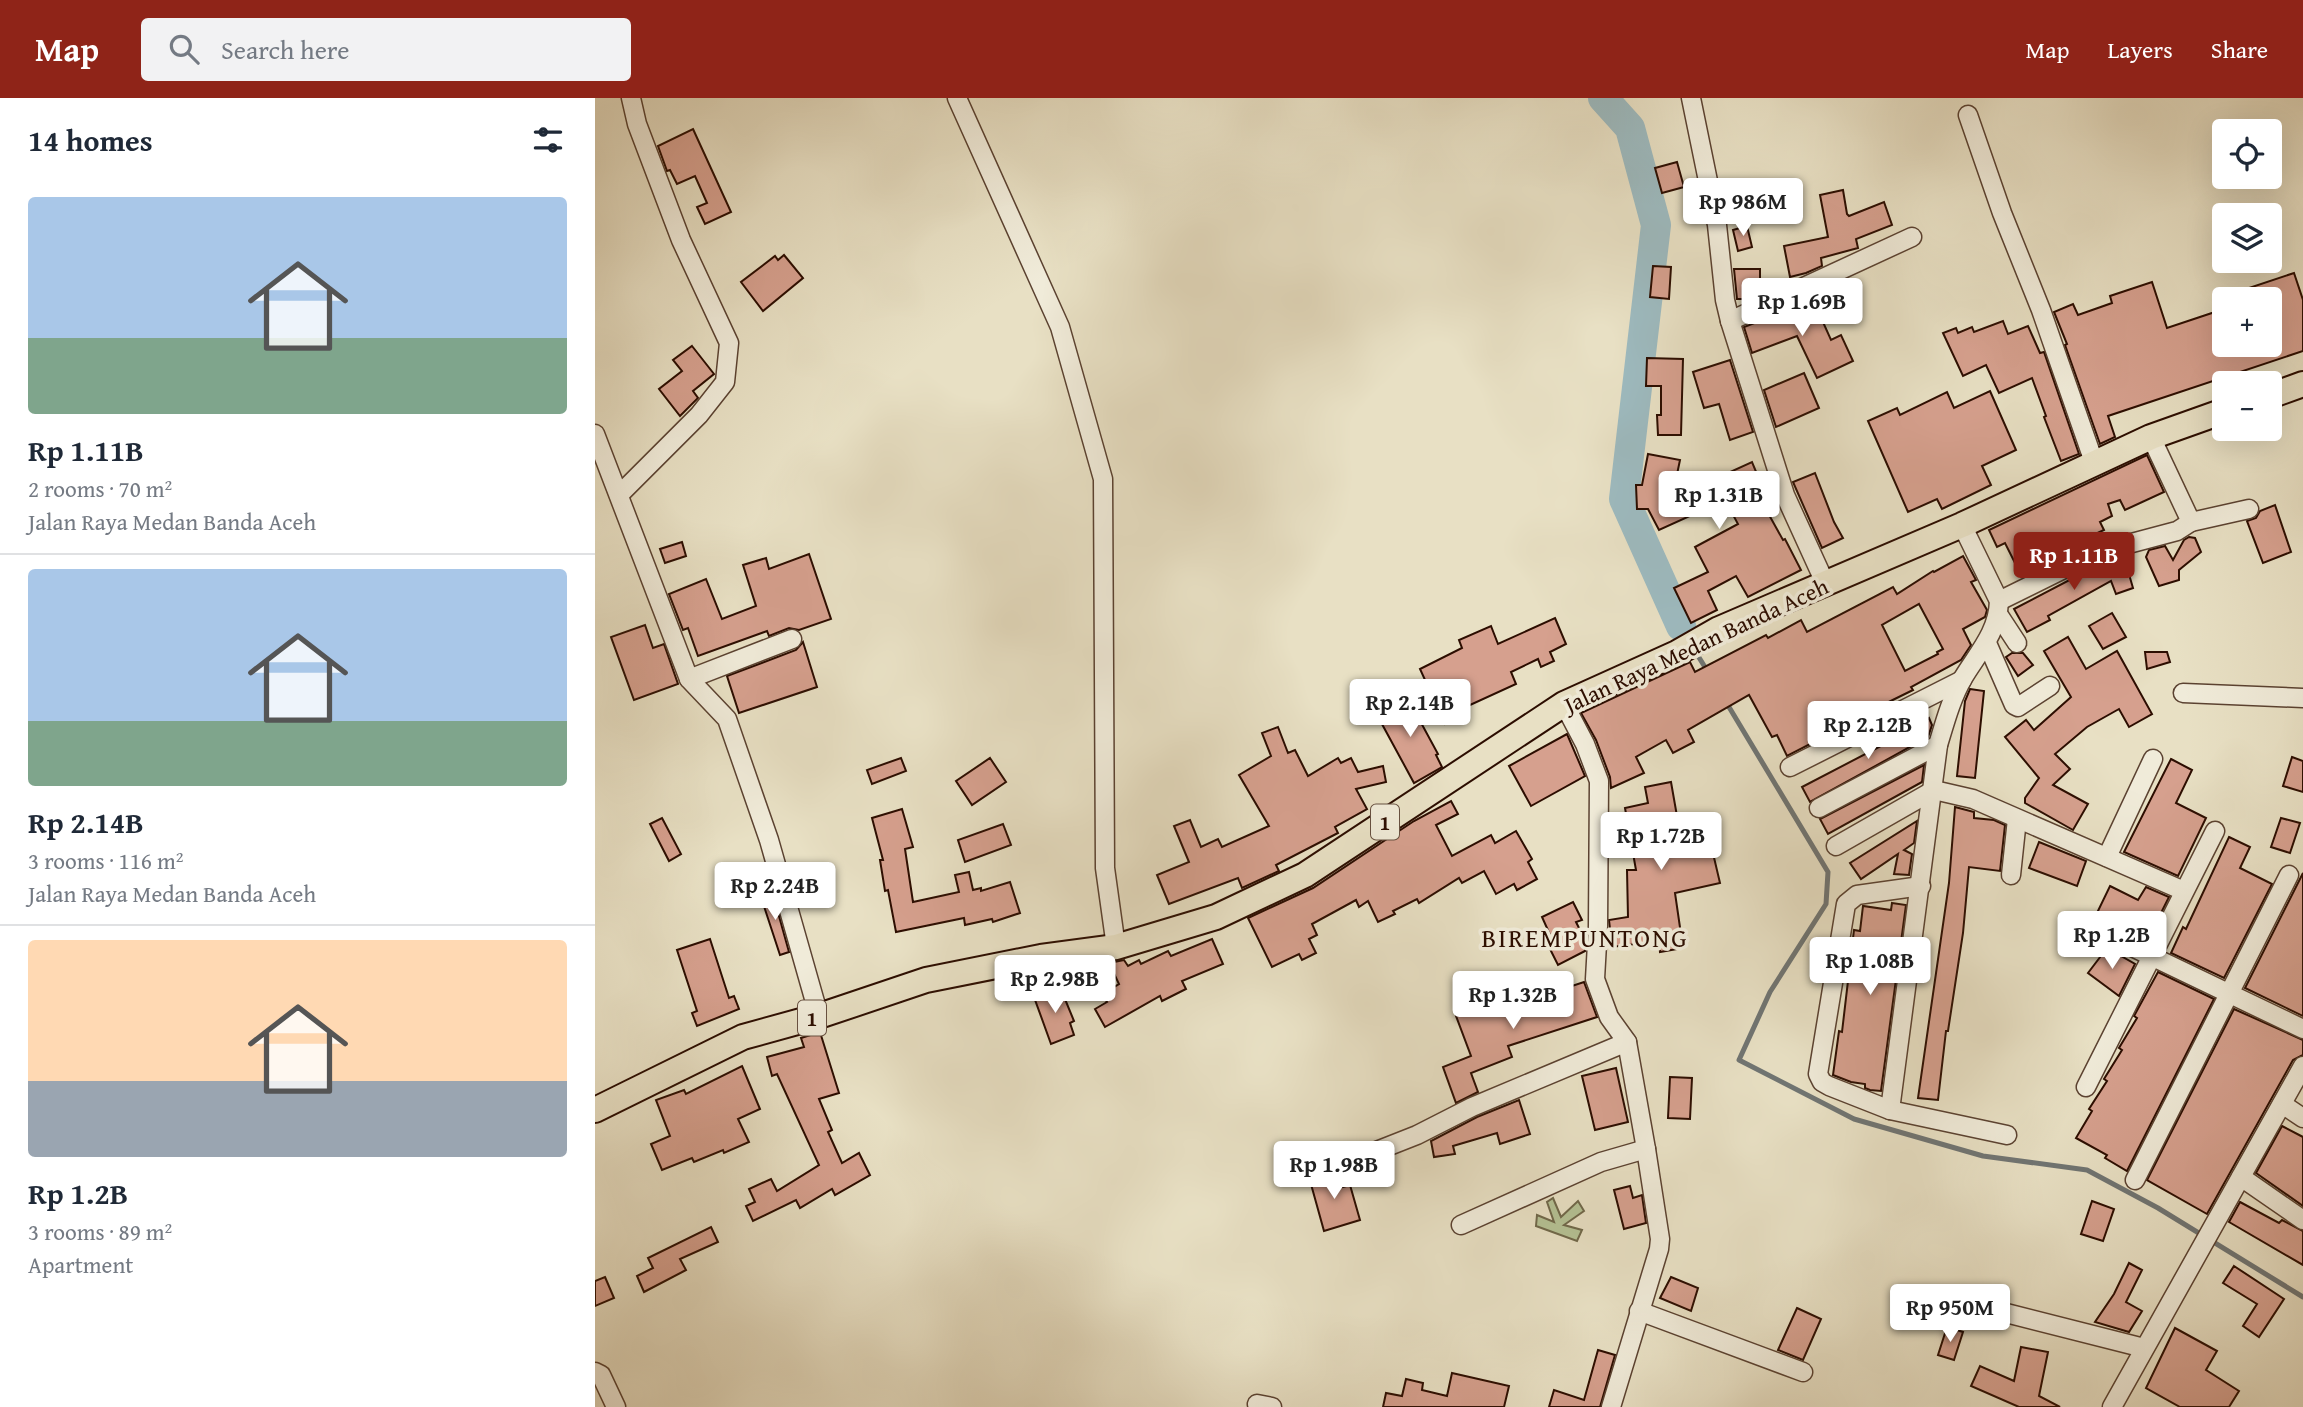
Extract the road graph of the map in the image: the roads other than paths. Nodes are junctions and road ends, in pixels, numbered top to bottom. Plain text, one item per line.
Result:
1 (631, 98) edge
2 (957, 98) edge
3 (1691, 98) edge
4 (1968, 115) dead end
5 (1912, 237) dead end
6 (1730, 321) junction
7 (2303, 384) edge
8 (2282, 392) edge
9 (2212, 415) edge
10 (595, 434) edge
11 (2151, 437) junction
12 (2095, 465) junction
13 (619, 495) junction
14 (2249, 509) dead end
15 (2192, 522) junction
16 (1962, 526) junction
17 (1826, 585) junction
18 (1999, 607) junction
19 (792, 639) dead end
20 (1987, 643) junction
21 (2017, 643) dead end
22 (688, 679) junction
23 (1962, 680) junction
24 (2050, 686) dead end
25 (2183, 693) dead end
26 (2303, 698) edge
27 (1564, 704) junction
28 (1938, 745) junction
29 (2153, 759) dead end
30 (1790, 767) dead end
31 (1934, 790) junction
32 (1819, 808) dead end
33 (2017, 819) junction
34 (2215, 831) dead end
35 (1836, 846) dead end
36 (2107, 857) junction
37 (2011, 875) dead end
38 (2289, 875) dead end
39 (1921, 886) junction
40 (2183, 891) junction
41 (2103, 933) dead end
42 (1116, 947) junction
43 (2153, 956) junction
44 (2229, 993) junction
45 (819, 1016) junction
46 (2303, 1029) edge
47 (1627, 1042) junction
48 (2303, 1066) edge
49 (2086, 1087) dead end
50 (2282, 1104) junction
51 (595, 1110) edge
52 (1890, 1110) junction
53 (2303, 1118) edge
54 (2007, 1135) dead end
55 (1646, 1149) junction
56 (1351, 1161) dead end
57 (2241, 1177) junction
58 (2135, 1180) dead end
59 (2303, 1220) edge
60 (1461, 1225) dead end
61 (1639, 1311) junction
62 (2006, 1312) dead end
63 (2144, 1348) junction
64 (595, 1372) edge
65 (1803, 1372) dead end
66 (616, 1407) edge
67 (1611, 1407) edge
68 (2112, 1407) edge

1 - 13 street
2 - 42 street
3 - 6 street
4 - 12 street
5 - 6 street
6 - 17 street
7 - 8 highway
9 - 11 highway, Jalan Raya Medan Banda Aceh / 1
10 - 13 street
11 - 12 highway, Jalan Raya Medan Banda Aceh / 1
11 - 15 street
12 - 16 highway, Jalan Raya Medan Banda Aceh / 1
13 - 22 street
14 - 15 street
15 - 18 street
16 - 17 highway, Jalan Raya Medan Banda Aceh / 1
16 - 18 street
17 - 27 highway, Jalan Raya Medan Banda Aceh / 1
18 - 20 street
18 - 21 street
19 - 22 street
20 - 23 street
20 - 24 street
22 - 45 street
23 - 28 street
23 - 30 street
25 - 26 street
27 - 42 highway, Jalan Raya Medan Banda Aceh / 1
27 - 47 street
28 - 31 street
28 - 32 street
29 - 36 street
31 - 33 street
31 - 35 street
31 - 39 street
33 - 36 street
33 - 37 street
34 - 40 street
36 - 40 street
38 - 44 street
39 - 52 street
39 - 52 street
40 - 43 street
41 - 43 street
42 - 45 highway, Jalan Raya Medan Banda Aceh / 1
43 - 44 street
43 - 49 street
44 - 46 street
44 - 58 street
45 - 51 highway, Jalan Raya Medan Banda Aceh / 1
47 - 55 street
47 - 56 street
48 - 50 street
50 - 53 street
50 - 57 street
52 - 54 street
55 - 60 street
55 - 61 street
57 - 59 street
57 - 63 street
61 - 65 street
61 - 67 street
62 - 63 street
63 - 68 street
64 - 66 street

